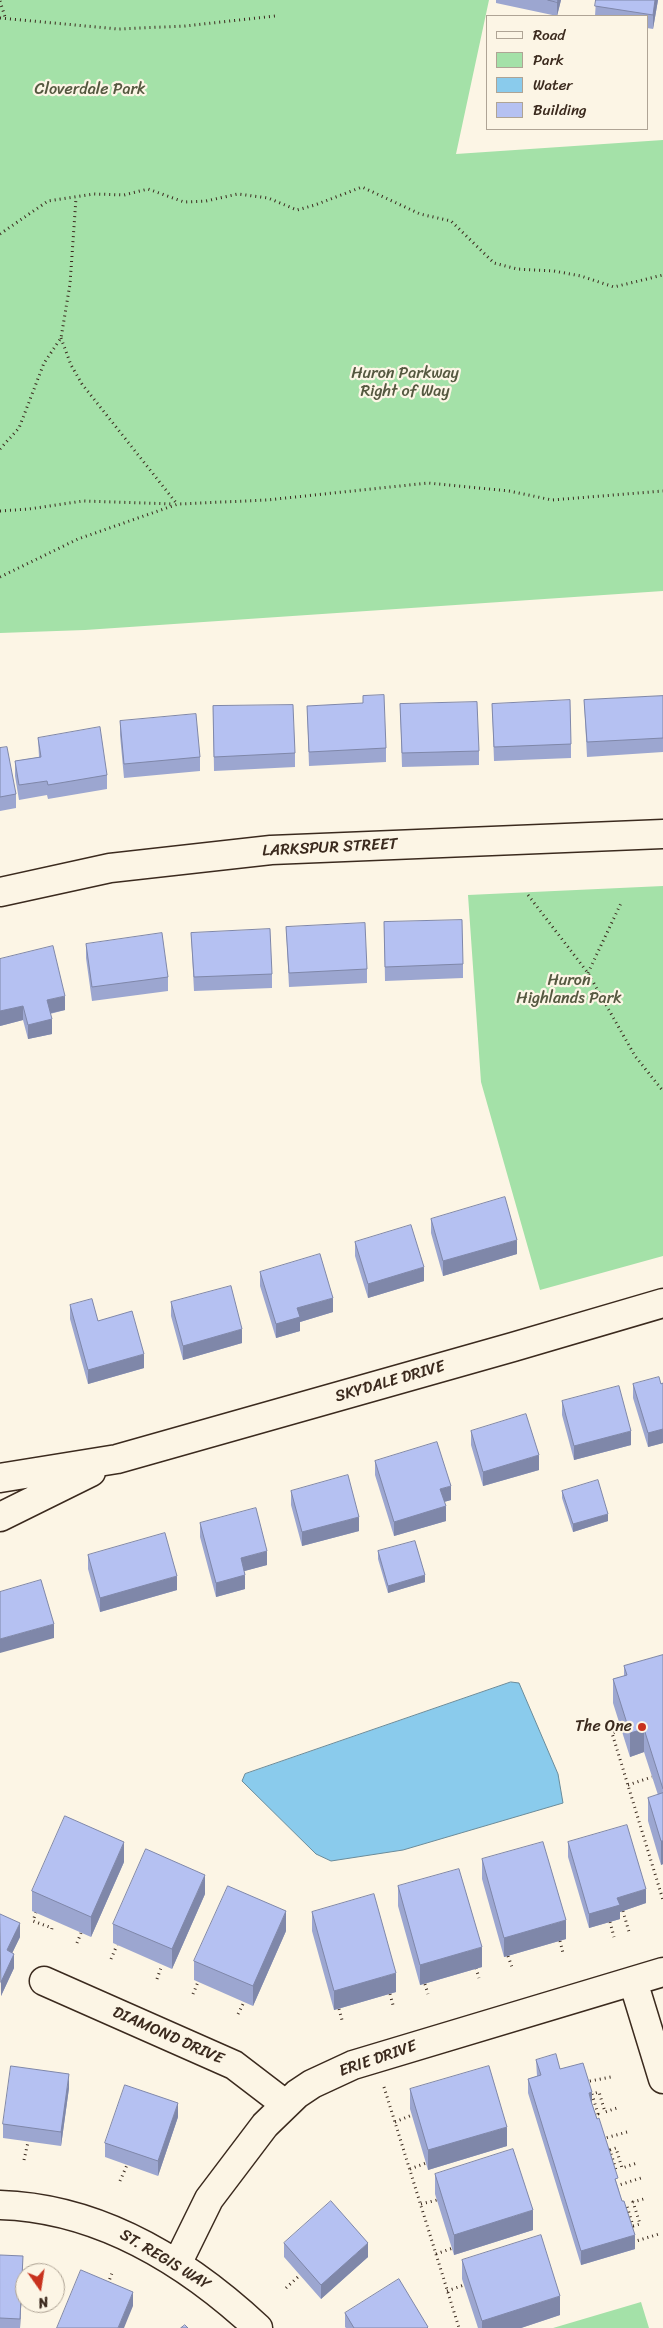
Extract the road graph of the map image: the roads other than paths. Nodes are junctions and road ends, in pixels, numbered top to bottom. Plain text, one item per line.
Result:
1 (663, 834) edge
2 (0, 892) edge
3 (663, 1303) edge
4 (117, 1459) junction
5 (0, 1478) edge
6 (0, 1517) edge
7 (663, 1972) edge
8 (44, 1981) dead end
9 (633, 1981) junction
10 (663, 2079) edge
11 (285, 2104) junction
12 (0, 2205) edge
13 (177, 2264) junction
14 (258, 2328) edge

1 - 2 street, LARKSPUR STREET
3 - 4 street, SKYDALE DRIVE
4 - 5 street, SKYDALE DRIVE
4 - 6 street, SKYDALE DRIVE
7 - 9 street, ERIE DRIVE
8 - 11 street, DIAMOND DRIVE
9 - 10 street
9 - 11 street, ERIE DRIVE
11 - 13 street, ERIE DRIVE
12 - 13 street, ST. REGIS WAY
13 - 14 street, ST. REGIS WAY

